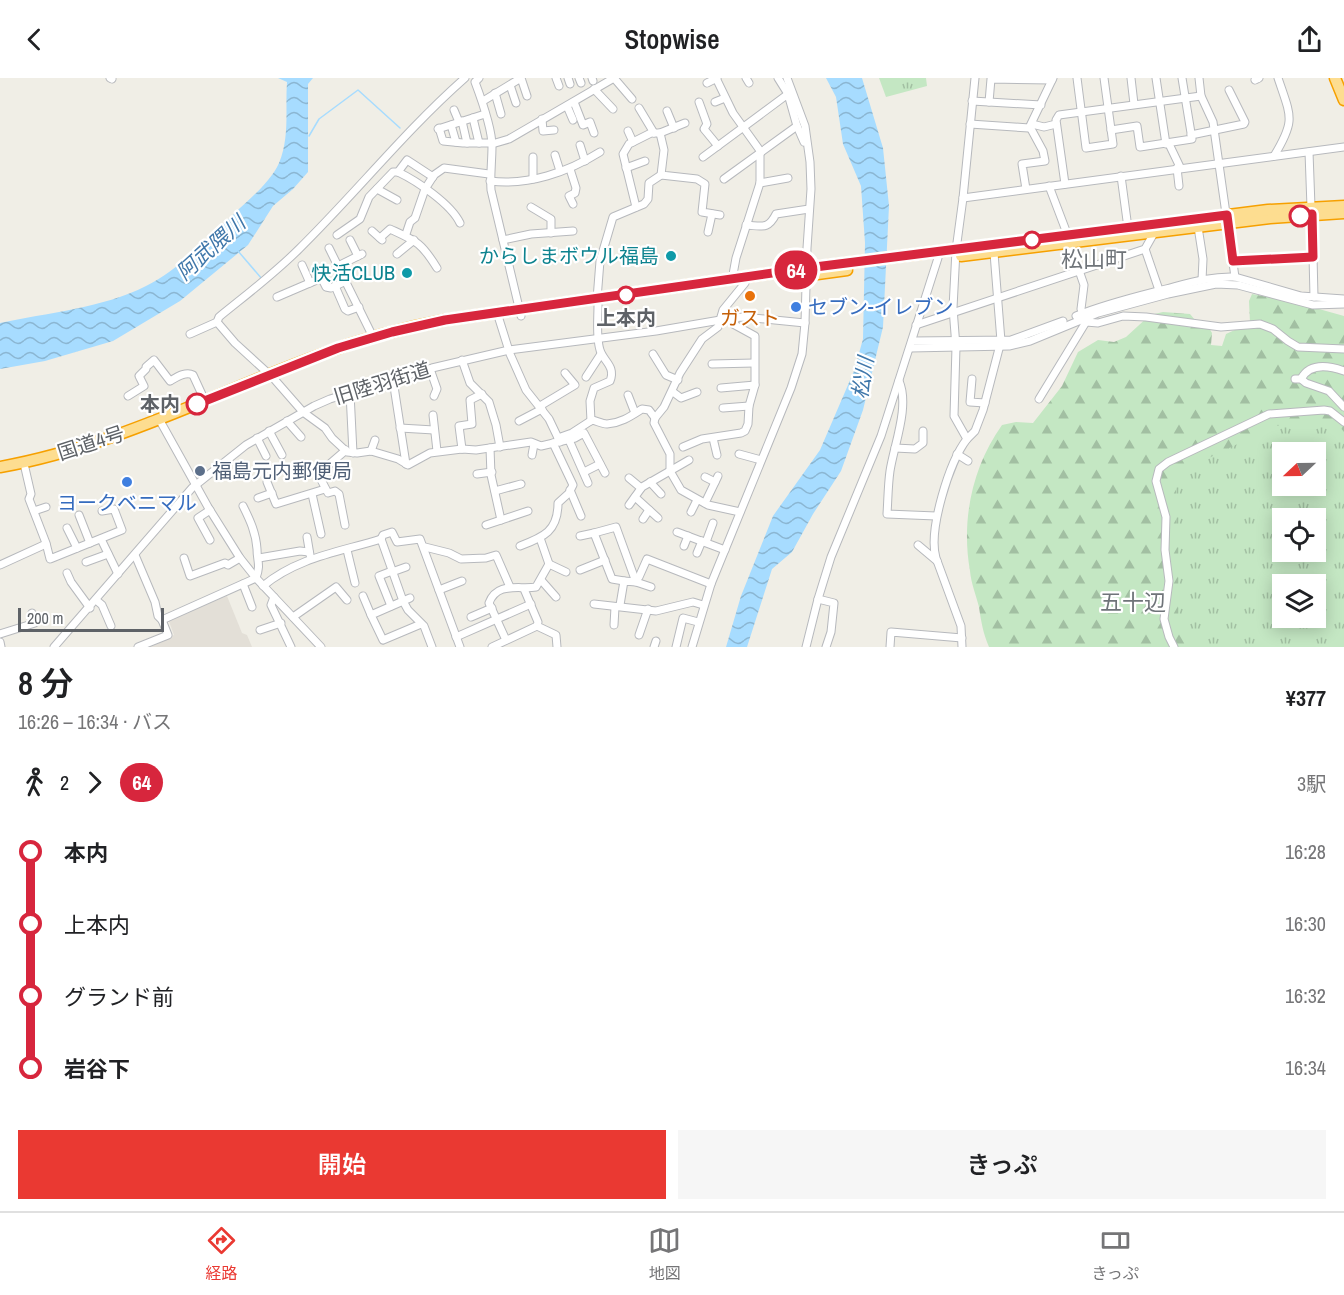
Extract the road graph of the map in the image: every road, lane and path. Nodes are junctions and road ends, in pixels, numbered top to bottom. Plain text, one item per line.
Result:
1 (465, 78) edge
2 (479, 78) edge
3 (556, 78) edge
4 (614, 78) edge
5 (717, 78) edge
6 (778, 78) edge
7 (787, 78) edge
8 (975, 78) edge
9 (1077, 78) edge
10 (1104, 78) edge
11 (1131, 78) edge
12 (1156, 78) edge
13 (1182, 78) edge
14 (1199, 78) edge
15 (1278, 78) edge
16 (1335, 78) edge
17 (1341, 78) edge
18 (1052, 79) edge
19 (604, 81) edge
20 (707, 83) dead end
21 (510, 85) junction
22 (1344, 85) edge
23 (559, 86) dead end
24 (594, 89) junction
25 (1229, 90) dead end
26 (495, 93) junction
27 (788, 94) junction
28 (527, 96) dead end
29 (1201, 96) junction
30 (725, 98) junction
31 (1185, 98) junction
32 (632, 99) dead end
33 (1344, 100) edge
34 (483, 101) junction
35 (972, 101) junction
36 (1159, 101) junction
37 (699, 102) dead end
38 (715, 102) dead end
39 (989, 102) junction
40 (516, 103) dead end
41 (570, 104) junction
42 (1134, 104) junction
43 (1041, 105) junction
44 (639, 108) dead end
45 (1108, 108) junction
46 (454, 110) dead end
47 (614, 110) dead end
48 (666, 111) dead end
49 (1081, 112) junction
50 (485, 114) junction
51 (501, 114) dead end
52 (473, 118) junction
53 (542, 119) junction
54 (573, 120) dead end
55 (457, 123) junction
56 (685, 123) dead end
57 (970, 124) junction
58 (1056, 124) junction
59 (797, 126) junction
60 (1031, 126) junction
61 (744, 127) junction
62 (674, 128) junction
63 (554, 130) dead end
64 (628, 130) dead end
65 (1112, 130) junction
66 (1214, 131) junction
67 (594, 133) dead end
68 (657, 133) junction
69 (1191, 135) junction
70 (456, 142) junction
71 (633, 142) junction
72 (467, 143) junction
73 (479, 143) junction
74 (492, 143) junction
75 (1167, 144) junction
76 (580, 145) dead end
77 (718, 146) junction
78 (807, 147) junction
79 (1344, 147) edge
80 (600, 152) dead end
81 (1309, 152) junction
82 (760, 153) junction
83 (555, 155) dead end
84 (1274, 156) junction
85 (533, 157) dead end
86 (703, 158) dead end
87 (585, 161) junction
88 (645, 161) dead end
89 (1220, 163) junction
90 (626, 168) junction
91 (1179, 168) junction
92 (570, 169) junction
93 (560, 171) junction
94 (398, 172) junction
95 (661, 175) junction
96 (1121, 176) junction
97 (433, 177) junction
98 (490, 177) junction
99 (724, 178) dead end
100 (788, 178) dead end
101 (533, 179) junction
102 (760, 183) junction
103 (1065, 184) junction
104 (1049, 186) junction
105 (1179, 186) dead end
106 (377, 189) junction
107 (425, 189) junction
108 (1026, 189) junction
109 (963, 198) junction
110 (397, 200) dead end
111 (573, 204) dead end
112 (1344, 206) edge
113 (531, 207) dead end
114 (636, 207) junction
115 (809, 209) junction
116 (1312, 211) junction
117 (1344, 213) edge
118 (1228, 219) junction
119 (460, 223) dead end
120 (746, 225) junction
121 (1198, 227) junction
122 (1128, 228) junction
123 (372, 231) dead end
124 (573, 231) dead end
125 (551, 232) junction
126 (708, 232) dead end
127 (1154, 233) junction
128 (406, 234) junction
129 (337, 235) dead end
130 (350, 240) dead end
131 (414, 240) junction
132 (503, 240) junction
133 (1069, 240) junction
134 (432, 245) dead end
135 (422, 247) junction
136 (329, 248) dead end
137 (1145, 249) junction
138 (956, 253) junction
139 (994, 253) junction
140 (398, 254) dead end
141 (935, 256) junction
142 (1313, 257) junction
143 (1233, 261) junction
144 (302, 265) dead end
145 (338, 266) junction
146 (437, 268) dead end
147 (809, 271) junction
148 (1080, 272) junction
149 (1235, 277) junction
150 (732, 279) junction
151 (1202, 280) junction
152 (346, 281) junction
153 (310, 283) junction
154 (745, 284) junction
155 (335, 286) junction
156 (1159, 291) junction
157 (277, 297) dead end
158 (1314, 297) junction
159 (998, 298) junction
160 (1344, 298) edge
161 (597, 302) junction
162 (1344, 304) edge
163 (359, 307) junction
164 (521, 312) junction
165 (954, 314) junction
166 (732, 318) junction
167 (1084, 318) junction
168 (499, 319) junction
169 (720, 321) junction
170 (217, 322) junction
171 (806, 323) junction
172 (916, 326) junction
173 (190, 334) dead end
174 (373, 338) junction
175 (599, 338) junction
176 (956, 344) junction
177 (999, 344) junction
178 (911, 345) junction
179 (1344, 349) edge
180 (509, 350) junction
181 (601, 354) junction
182 (653, 354) dead end
183 (462, 360) junction
184 (754, 363) junction
185 (712, 364) dead end
186 (430, 369) junction
187 (1344, 371) edge
188 (565, 373) dead end
189 (272, 377) junction
190 (586, 377) dead end
191 (972, 379) dead end
192 (393, 380) junction
193 (678, 380) junction
194 (899, 381) junction
195 (755, 385) junction
196 (721, 388) dead end
197 (673, 392) junction
198 (697, 392) dead end
199 (350, 393) junction
200 (482, 394) junction
201 (628, 395) dead end
202 (128, 396) dead end
203 (434, 396) dead end
204 (1039, 399) dead end
205 (645, 400) dead end
206 (205, 401) junction
207 (985, 404) junction
208 (749, 406) junction
209 (1344, 407) edge
210 (541, 408) junction
211 (723, 408) dead end
212 (644, 409) junction
213 (303, 412) junction
214 (635, 413) junction
215 (433, 415) dead end
216 (655, 418) junction
217 (287, 421) junction
218 (519, 421) dead end
219 (591, 421) junction
220 (1344, 422) edge
221 (160, 423) junction
222 (400, 428) junction
223 (434, 429) junction
224 (269, 431) junction
225 (923, 431) dead end
226 (301, 437) dead end
227 (257, 438) junction
228 (713, 438) junction
229 (967, 439) junction
230 (375, 440) dead end
231 (569, 440) junction
232 (557, 441) junction
233 (534, 444) junction
234 (500, 447) junction
235 (683, 447) dead end
236 (490, 448) junction
237 (895, 448) junction
238 (462, 449) junction
239 (349, 452) junction
240 (370, 452) junction
241 (436, 452) junction
242 (282, 454) dead end
243 (717, 454) dead end
244 (739, 454) dead end
245 (957, 454) junction
246 (532, 455) dead end
247 (266, 456) dead end
248 (689, 460) dead end
249 (761, 460) junction
250 (968, 461) dead end
251 (406, 464) junction
252 (600, 464) junction
253 (0, 467) edge
254 (25, 468) junction
255 (670, 471) junction
256 (492, 472) junction
257 (584, 472) junction
258 (0, 473) edge
259 (605, 473) dead end
260 (477, 474) dead end
261 (705, 477) dead end
262 (628, 478) dead end
263 (267, 482) dead end
264 (650, 482) junction
265 (588, 483) dead end
266 (521, 484) dead end
267 (196, 486) junction
268 (641, 488) junction
269 (325, 489) junction
270 (495, 490) junction
271 (570, 490) junction
272 (272, 493) junction
273 (312, 494) junction
274 (661, 494) dead end
275 (635, 496) junction
276 (258, 498) dead end
277 (698, 500) junction
278 (705, 503) junction
279 (629, 505) dead end
280 (243, 506) dead end
281 (46, 507) dead end
282 (210, 510) junction
283 (649, 510) junction
284 (102, 511) dead end
285 (528, 511) dead end
286 (34, 512) junction
287 (691, 512) dead end
288 (740, 512) junction
289 (79, 515) dead end
290 (581, 516) dead end
291 (936, 516) junction
292 (658, 518) dead end
293 (643, 519) dead end
294 (501, 520) junction
295 (713, 523) dead end
296 (345, 525) dead end
297 (486, 525) dead end
298 (67, 528) dead end
299 (677, 532) dead end
300 (594, 533) junction
301 (321, 534) dead end
302 (580, 536) dead end
303 (688, 536) junction
304 (307, 537) dead end
305 (101, 538) junction
306 (540, 538) junction
307 (381, 539) junction
308 (210, 540) dead end
309 (704, 542) junction
310 (90, 543) junction
311 (46, 544) junction
312 (918, 544) dead end
313 (520, 546) dead end
314 (684, 546) dead end
315 (77, 548) junction
316 (424, 548) junction
317 (346, 550) junction
318 (725, 550) junction
319 (697, 553) dead end
320 (108, 554) junction
321 (135, 555) junction
322 (310, 555) junction
323 (184, 558) dead end
324 (240, 558) junction
325 (259, 558) junction
326 (605, 560) junction
327 (937, 561) junction
328 (86, 562) dead end
329 (549, 564) junction
330 (0, 565) edge
331 (406, 567) dead end
332 (580, 570) dead end
333 (392, 572) junction
334 (566, 572) dead end
335 (67, 573) dead end
336 (118, 574) junction
337 (256, 578) junction
338 (541, 580) junction
339 (636, 580) junction
340 (462, 581) dead end
341 (624, 581) junction
342 (355, 582) dead end
343 (243, 584) junction
344 (711, 584) junction
345 (263, 586) junction
346 (651, 586) dead end
347 (510, 587) junction
348 (524, 589) junction
349 (439, 590) junction
350 (363, 596) dead end
351 (274, 597) junction
352 (556, 597) dead end
353 (410, 598) dead end
354 (818, 599) junction
355 (96, 600) junction
356 (346, 600) dead end
357 (403, 602) junction
358 (531, 604) junction
359 (594, 604) dead end
360 (703, 605) junction
361 (391, 606) junction
362 (617, 606) junction
363 (90, 608) junction
364 (252, 608) dead end
365 (492, 608) junction
366 (648, 609) junction
367 (32, 614) dead end
368 (371, 615) junction
369 (293, 617) junction
370 (471, 617) dead end
371 (496, 619) junction
372 (18, 620) dead end
373 (117, 620) dead end
374 (162, 620) junction
375 (281, 622) junction
376 (698, 622) junction
377 (421, 624) junction
378 (614, 625) dead end
379 (537, 626) junction
380 (22, 628) junction
381 (260, 630) dead end
382 (0, 634) edge
383 (639, 635) dead end
384 (456, 637) junction
385 (962, 638) junction
386 (506, 640) junction
387 (0, 642) edge
388 (58, 646) edge
389 (495, 646) edge
390 (1, 647) edge
391 (138, 647) edge
392 (291, 647) edge
393 (321, 647) edge
394 (432, 647) edge
395 (460, 647) edge
396 (557, 647) edge
397 (676, 647) edge
398 (692, 647) edge
399 (806, 647) edge
400 (826, 647) edge
401 (890, 647) edge
402 (962, 647) edge
403 (1174, 647) edge

1 - 170 street
2 - 34 street
3 - 23 street
4 - 19 street
4 - 32 street
5 - 20 street
5 - 30 street
6 - 27 street
7 - 78 street
8 - 35 street
9 - 49 street
10 - 45 street
11 - 42 street
12 - 36 street
13 - 31 street
14 - 29 street
15 - 84 street
16 - 33 highway
17 - 22 highway
18 - 39 street
18 - 43 street
19 - 24 street
21 - 26 street
21 - 28 street
21 - 40 street
24 - 41 street
24 - 47 street
25 - 66 street
26 - 34 street
26 - 51 street
27 - 59 street
27 - 61 street
29 - 31 street
29 - 66 street
30 - 38 street
30 - 61 street
31 - 36 street
31 - 69 street
34 - 50 street
35 - 39 street
35 - 57 street
36 - 42 street
36 - 75 street
37 - 77 street
39 - 43 street
41 - 53 street
41 - 54 street
41 - 67 street
42 - 45 street
43 - 60 street
44 - 68 street
45 - 49 street
45 - 65 street
46 - 55 street
48 - 62 street
49 - 58 street
49 - 65 street
50 - 52 street
50 - 74 street
52 - 55 street
52 - 73 street
53 - 63 street
53 - 74 street
55 - 70 street
55 - 70 street
55 - 72 street
56 - 62 street
57 - 60 street
57 - 109 street
58 - 60 street
58 - 103 street
59 - 78 street
59 - 82 street
60 - 108 street
61 - 77 street
61 - 82 street
62 - 68 street
64 - 71 street
65 - 75 street
66 - 69 street
66 - 89 street
68 - 71 street
68 - 95 street
69 - 75 street
70 - 72 street
71 - 90 street
72 - 73 street
73 - 74 street
74 - 98 street
75 - 91 street
76 - 87 street
77 - 86 street
78 - 115 street
79 - 81 street
80 - 87 street
81 - 84 street
81 - 116 street
82 - 99 street
82 - 102 street
83 - 93 street
84 - 89 street
85 - 101 street
87 - 92 street
88 - 90 street
89 - 91 street
89 - 118 street
90 - 114 street
91 - 96 street
91 - 105 street
92 - 93 street
92 - 111 street
93 - 101 street
94 - 97 street
94 - 106 street
94 - 107 street
95 - 114 street
95 - 126 street
96 - 103 street
96 - 122 street
97 - 98 street
97 - 107 street
98 - 101 street
98 - 132 street
100 - 102 street
102 - 120 street
103 - 104 street
104 - 108 street
104 - 133 street
106 - 110 street
106 - 129 street
107 - 119 street
107 - 128 street
108 - 109 street
109 - 138 street
112 - 116 highway, 国道4号
113 - 125 street
114 - 161 street
115 - 120 street
115 - 147 street
116 - 117 highway, 国道4号
116 - 118 highway, 国道4号
116 - 142 street
118 - 121 highway, 国道4号
118 - 122 highway, 国道4号
118 - 143 street
120 - 150 street
121 - 127 highway, 国道4号
121 - 151 street
122 - 133 highway, 国道4号
123 - 128 street
124 - 125 street
125 - 132 street
127 - 133 highway, 国道4号
127 - 137 street
128 - 131 street
130 - 145 street
131 - 135 street
131 - 140 street
132 - 164 street
133 - 138 highway, 国道4号
133 - 139 highway, 国道4号
133 - 148 street
134 - 135 street
135 - 146 street
136 - 145 street
137 - 148 street
137 - 156 street
138 - 139 highway, 国道4号
138 - 141 highway, 国道4号
138 - 165 street
139 - 159 street
141 - 147 highway, 国道4号
141 - 172 street
142 - 143 street
142 - 158 street
143 - 149 street
144 - 153 street
145 - 152 street
147 - 150 highway, 国道4号
147 - 154 highway, 国道4号
147 - 171 street
148 - 159 street
148 - 167 street
149 - 151 street
149 - 158 street
150 - 161 highway, 国道4号
151 - 156 street
152 - 155 street
152 - 163 street
153 - 155 street
153 - 157 street
154 - 161 highway, 国道4号
154 - 169 street
155 - 163 street
156 - 167 street
158 - 160 street
159 - 165 street
159 - 177 street
161 - 164 highway, 国道4号
161 - 175 street
162 - 167 street
163 - 174 street
164 - 168 highway, 国道4号
164 - 174 highway, 国道4号
165 - 172 street
165 - 176 street
166 - 169 street, 旧陸羽街道
166 - 171 street, 旧陸羽街道
166 - 184 street
167 - 177 street
167 - 179 street
167 - 204 street
168 - 180 street
168 - 189 highway, 国道4号
169 - 175 street, 旧陸羽街道
169 - 193 street
170 - 173 street
170 - 189 street
171 - 249 street
172 - 178 street
174 - 189 highway, 国道4号
175 - 180 street, 旧陸羽街道
175 - 181 street
176 - 177 street
176 - 178 street
176 - 229 street
177 - 207 street
178 - 194 street
180 - 183 street, 旧陸羽街道
180 - 210 street
181 - 190 street
181 - 219 street
182 - 193 street
183 - 186 street, 旧陸羽街道
183 - 200 street
184 - 185 street
184 - 195 street
186 - 192 street, 旧陸羽街道
186 - 203 street
187 - 209 street
188 - 210 street
189 - 206 highway, 国道4号
189 - 213 street
189 - 221 highway, 国道4号
191 - 207 street
192 - 199 street, 旧陸羽街道
192 - 222 street
193 - 197 street
194 - 237 street
194 - 354 street
195 - 196 street
195 - 208 street
197 - 198 street
197 - 216 street
199 - 213 street, 旧陸羽街道
199 - 239 street
200 - 234 street
200 - 238 street
201 - 214 street
202 - 206 street
205 - 212 street
206 - 221 highway, 国道4号
207 - 229 street
208 - 211 street
208 - 228 street
210 - 218 street
210 - 232 street
212 - 214 street
212 - 216 street
213 - 217 street, 旧陸羽街道
213 - 239 street
214 - 219 street
215 - 223 street
216 - 255 street
217 - 224 street, 旧陸羽街道
217 - 226 street
219 - 232 street
220 - 403 street
221 - 253 highway, 国道4号
221 - 254 highway, 国道4号
221 - 267 street
222 - 223 street
222 - 251 street
223 - 241 street
224 - 227 street, 旧陸羽街道
224 - 242 street
225 - 237 street
227 - 247 street
227 - 267 street, 旧陸羽街道
228 - 235 street
228 - 243 street
229 - 245 street
230 - 240 street
231 - 232 street
231 - 252 street
231 - 257 street
232 - 233 street
232 - 271 street
233 - 234 street
233 - 246 street
234 - 236 street
236 - 238 street
236 - 256 street
237 - 291 street
238 - 241 street
239 - 240 street
239 - 269 street
240 - 251 street
241 - 251 street
244 - 249 street
245 - 250 street
245 - 291 street
248 - 255 street
249 - 288 street
252 - 257 street
252 - 259 street
254 - 258 highway, 国道4号
254 - 286 street
255 - 264 street
255 - 277 street
256 - 260 street
256 - 270 street
257 - 265 street
261 - 278 street
262 - 268 street
263 - 272 street
264 - 268 street
264 - 274 street
266 - 270 street
267 - 282 street
267 - 321 street, 旧陸羽街道
268 - 275 street
269 - 273 street
269 - 296 street
270 - 294 street
271 - 290 street
271 - 306 street
272 - 273 street
272 - 276 street
273 - 301 street
275 - 279 street
275 - 283 street
277 - 278 street
277 - 287 street
278 - 288 street
280 - 325 street
281 - 286 street
282 - 308 street
282 - 324 street
283 - 292 street
283 - 293 street
284 - 305 street
285 - 294 street
286 - 311 street
288 - 318 street
289 - 310 street
291 - 327 street
294 - 297 street
295 - 309 street
298 - 315 street
299 - 303 street
300 - 302 street
300 - 326 street
300 - 339 street
303 - 309 street
303 - 314 street
304 - 322 street
305 - 310 street
305 - 320 street
306 - 313 street
306 - 329 street
307 - 316 street
307 - 317 street
307 - 333 street
309 - 318 street
309 - 319 street
310 - 315 street
311 - 315 street
311 - 330 street
312 - 327 street
316 - 347 street
316 - 349 street
317 - 322 street
317 - 342 street
318 - 344 street
320 - 328 street
320 - 336 street
321 - 336 street, 旧陸羽街道
321 - 374 street
322 - 325 street
322 - 345 street
323 - 324 street
324 - 337 street
325 - 337 street
326 - 332 street
326 - 341 street
327 - 385 street
329 - 334 street
329 - 338 street
331 - 333 street
333 - 357 street
333 - 361 street
335 - 363 street
336 - 355 street, 旧陸羽街道
337 - 343 street
337 - 345 street
338 - 348 street
338 - 352 street
339 - 341 street
339 - 344 street
339 - 346 street
340 - 349 street
341 - 362 street
343 - 364 street
343 - 374 street
344 - 360 street
345 - 351 street
347 - 348 street
347 - 365 street
348 - 358 street
349 - 384 street
350 - 368 street
351 - 369 street
351 - 375 street
353 - 357 street
354 - 399 street
354 - 400 street
355 - 363 street, 旧陸羽街道
355 - 373 street
356 - 369 street
357 - 361 street
357 - 377 street
358 - 371 street
358 - 379 street
359 - 362 street
360 - 366 street
360 - 376 street
361 - 368 street
362 - 366 street
362 - 378 street
363 - 388 street, 旧陸羽街道
365 - 370 street
365 - 371 street
366 - 383 street
367 - 380 street
368 - 377 street
369 - 393 street
371 - 384 street
371 - 386 street
372 - 380 street
374 - 391 street
375 - 381 street
375 - 392 street
376 - 397 street
376 - 398 street
377 - 394 street
379 - 386 street
379 - 396 street
380 - 382 street
384 - 395 street
385 - 401 street
385 - 402 street
386 - 389 street
387 - 390 street

